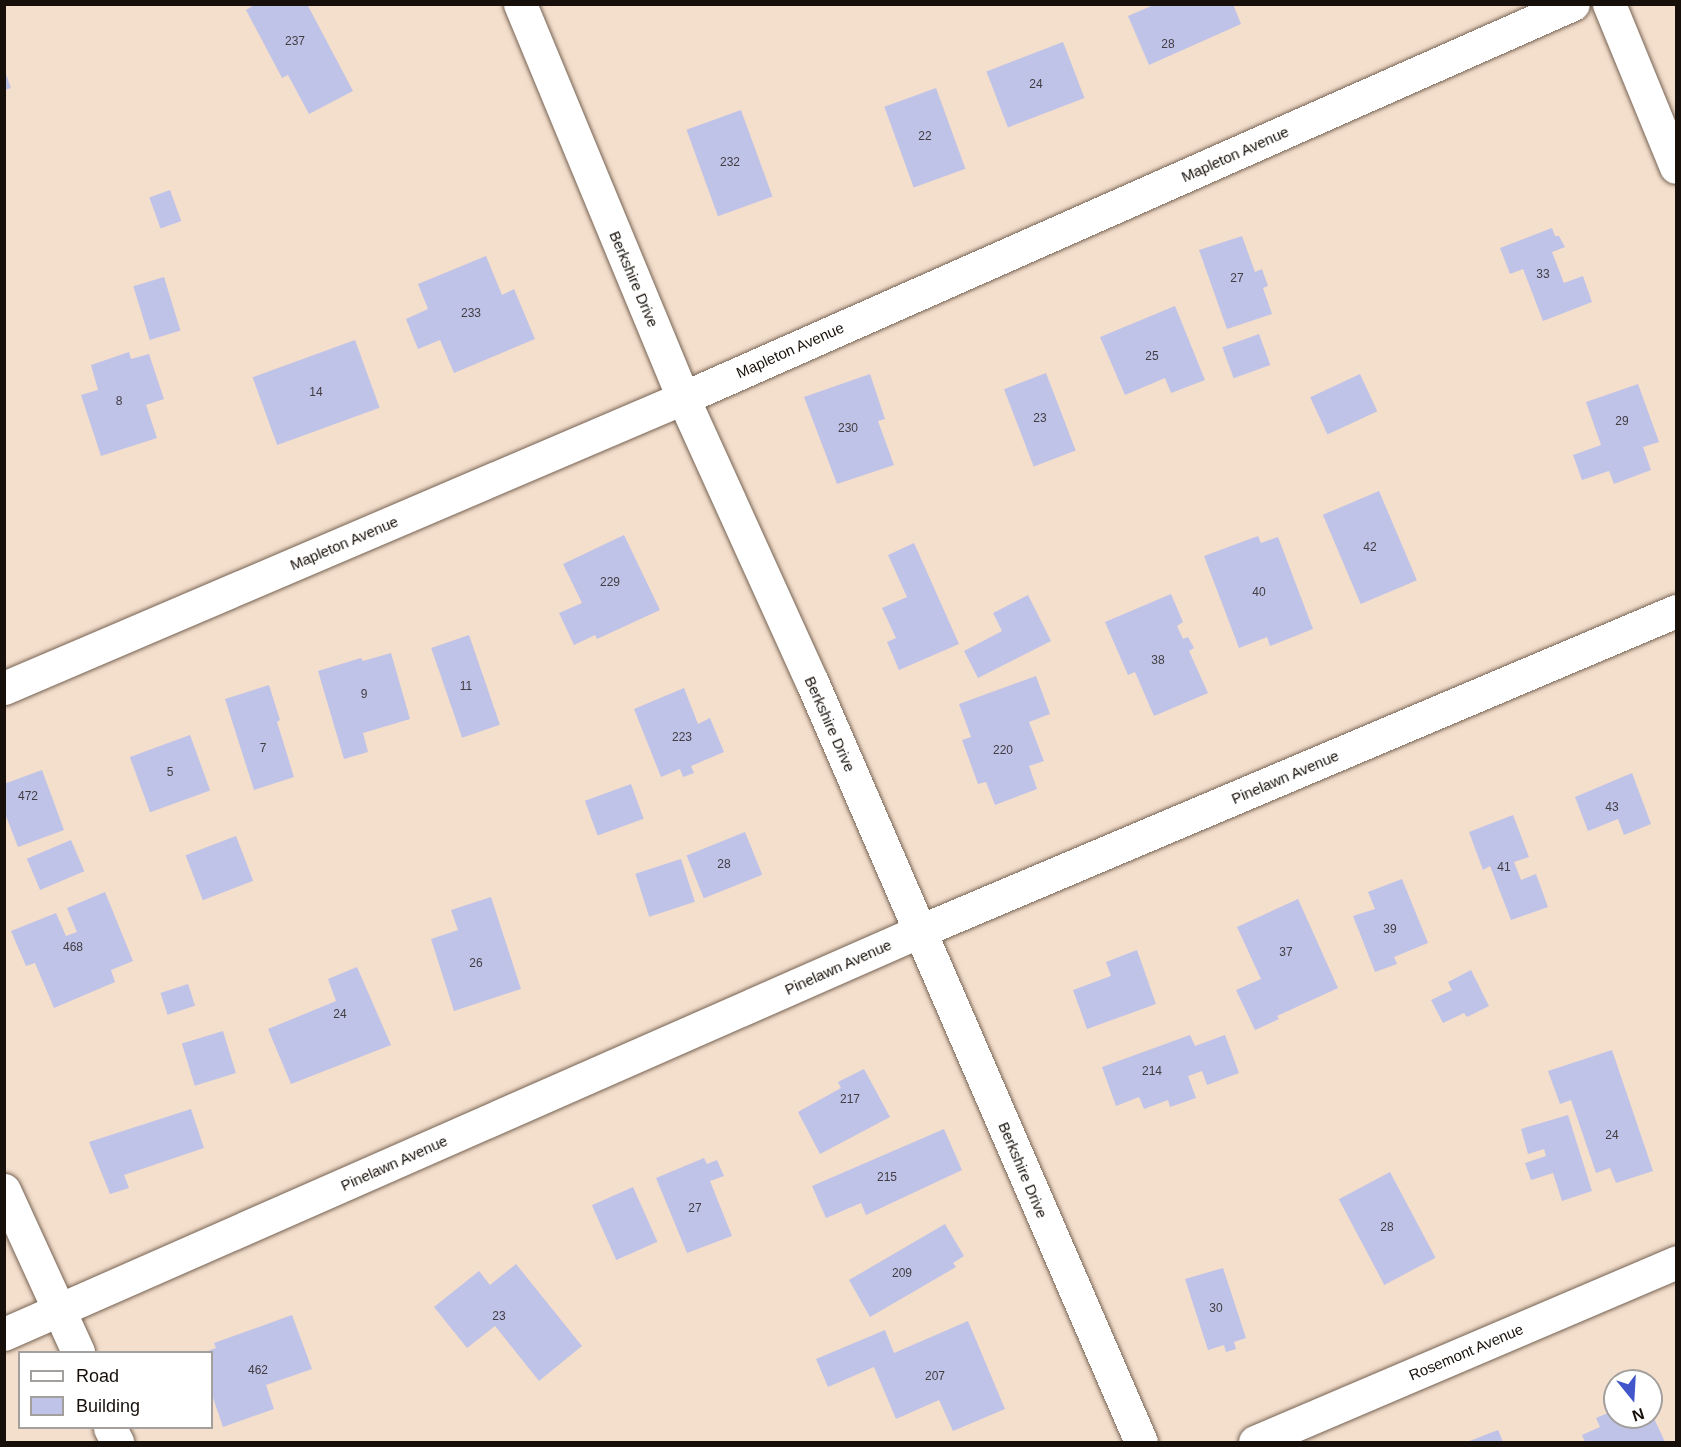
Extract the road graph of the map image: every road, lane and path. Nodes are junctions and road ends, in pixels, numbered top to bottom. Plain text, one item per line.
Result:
1 (520, 4) edge
2 (1573, 4) edge
3 (1609, 4) edge
4 (1677, 167) edge
5 (683, 398) junction
6 (1677, 611) edge
7 (4, 688) edge
8 (920, 931) junction
9 (4, 1190) edge
10 (1677, 1262) edge
11 (60, 1310) junction
12 (4, 1334) edge
13 (77, 1351) edge
14 (110, 1429) edge
15 (117, 1443) edge
16 (1141, 1443) edge
17 (1255, 1443) edge

1 - 5 street, Berkshire Drive
2 - 5 street, Mapleton Avenue
3 - 4 street
5 - 7 street, Mapleton Avenue
5 - 8 street, Berkshire Drive
6 - 8 street, Pinelawn Avenue
8 - 11 street, Pinelawn Avenue
8 - 16 street, Berkshire Drive
9 - 11 street
10 - 17 street, Rosemont Avenue
11 - 12 street, Pinelawn Avenue
11 - 13 street
14 - 15 street

